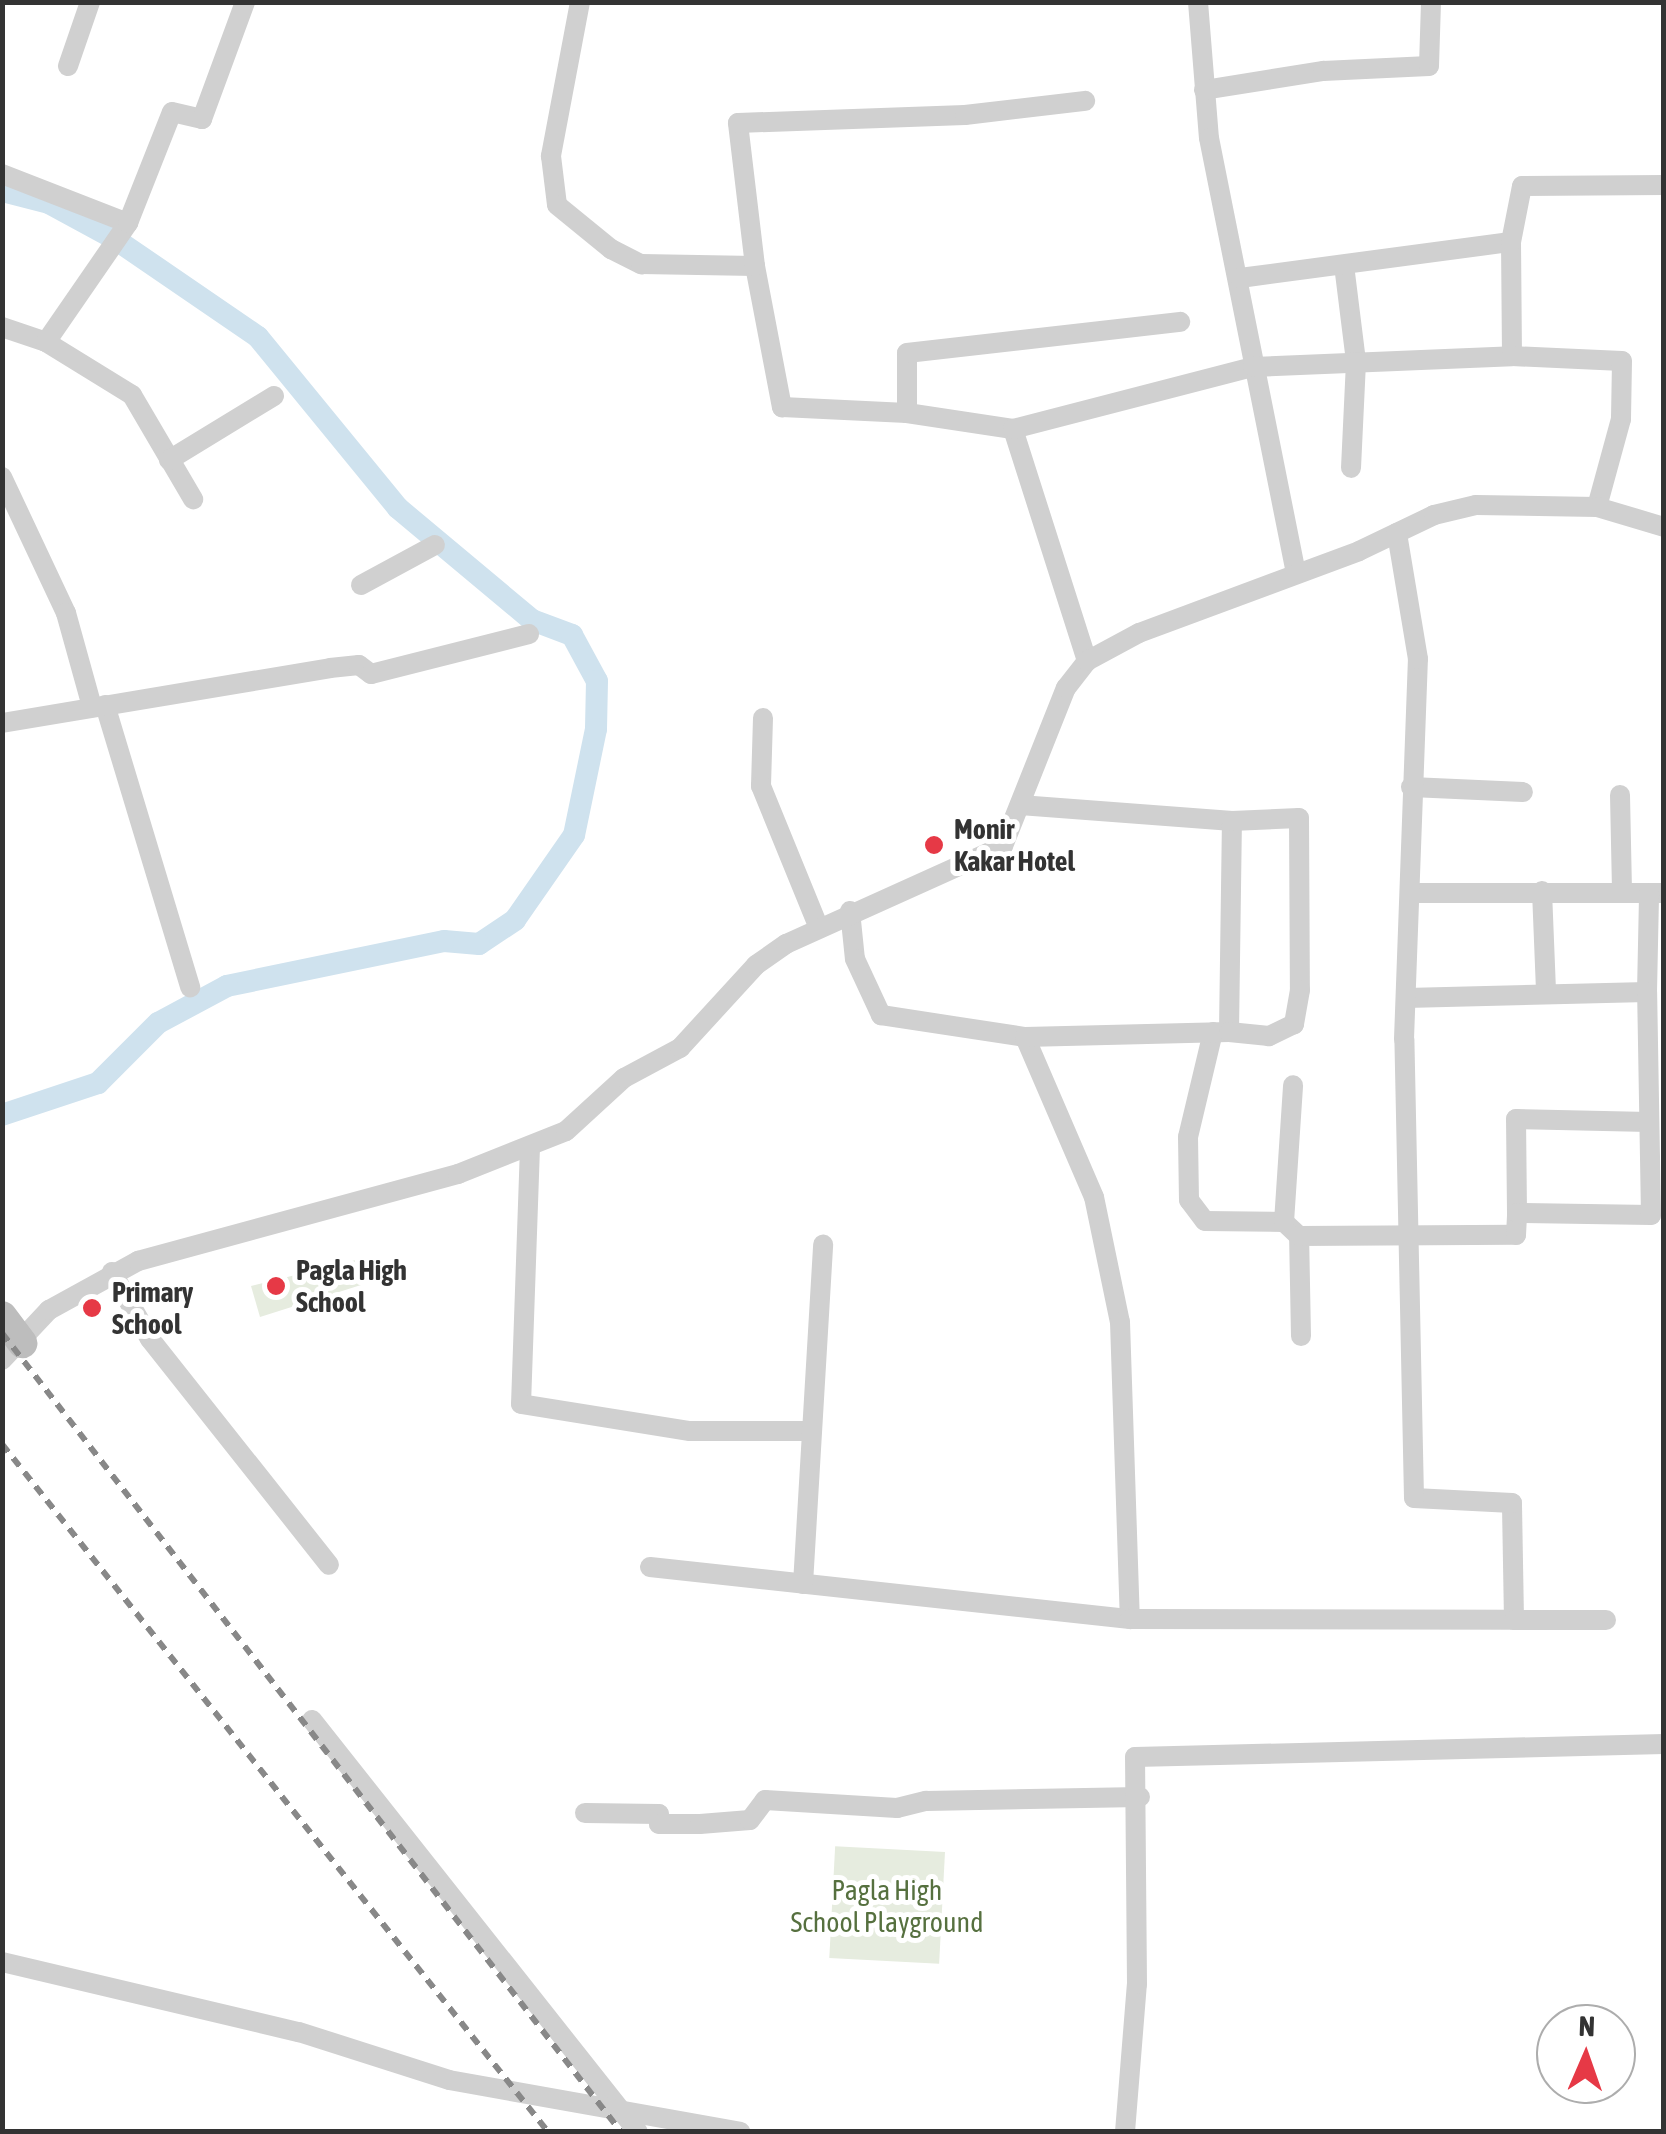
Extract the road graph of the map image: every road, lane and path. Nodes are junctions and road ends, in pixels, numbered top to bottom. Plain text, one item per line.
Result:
1 (90, 2) edge
2 (245, 2) edge
3 (580, 2) edge
4 (1198, 2) edge
5 (1430, 2) edge
6 (68, 66) dead end
7 (1204, 90) junction
8 (1086, 101) dead end
9 (2, 174) edge
10 (1664, 184) edge
11 (128, 223) junction
12 (1511, 242) junction
13 (755, 266) junction
14 (1344, 266) junction
15 (1240, 278) junction
16 (1180, 322) dead end
17 (2, 328) edge
18 (46, 342) junction
19 (1512, 356) junction
20 (1356, 362) junction
21 (1253, 367) junction
22 (274, 396) dead end
23 (906, 414) junction
24 (1013, 430) junction
25 (169, 460) junction
26 (1352, 468) dead end
27 (2, 477) edge
28 (193, 500) dead end
29 (1597, 507) junction
30 (1664, 526) edge
31 (1398, 533) junction
32 (434, 545) dead end
33 (1296, 572) junction
34 (361, 584) dead end
35 (529, 634) dead end
36 (1087, 661) junction
37 (99, 706) junction
38 (763, 718) dead end
39 (2, 723) edge
40 (1410, 786) junction
41 (1524, 792) dead end
42 (1620, 795) dead end
43 (1020, 804) junction
44 (1232, 821) junction
45 (1542, 891) junction
46 (1622, 892) junction
47 (1410, 893) junction
48 (1656, 893) edge
49 (850, 910) junction
50 (819, 928) junction
51 (190, 987) dead end
52 (1546, 990) junction
53 (1647, 992) junction
54 (1406, 998) junction
55 (1221, 1032) junction
56 (1025, 1037) junction
57 (1293, 1085) dead end
58 (1649, 1122) junction
59 (530, 1146) junction
60 (1657, 1190) edge
61 (1517, 1214) junction
62 (1292, 1229) junction
63 (1408, 1239) junction
64 (824, 1244) dead end
65 (112, 1272) junction
66 (2, 1316) edge
67 (1302, 1336) dead end
68 (12, 1351) edge
69 (812, 1431) junction
70 (329, 1565) dead end
71 (650, 1567) dead end
72 (803, 1584) junction
73 (1130, 1619) junction
74 (1514, 1620) junction
75 (1606, 1620) dead end
76 (312, 1720) dead end
77 (1664, 1744) edge
78 (1140, 1797) junction
79 (586, 1813) dead end
80 (2, 1962) edge
81 (620, 2109) junction
82 (638, 2132) edge
83 (740, 2132) edge
84 (1125, 2132) edge

1 - 6 street
2 - 11 street
3 - 13 street
4 - 7 street
5 - 7 street
7 - 15 street
8 - 13 street
9 - 11 street
10 - 12 street
11 - 18 street
12 - 14 street
12 - 19 street
13 - 23 street
14 - 15 street
14 - 20 street
15 - 21 street
16 - 23 street
17 - 18 street
18 - 25 street
19 - 20 street
19 - 29 street
20 - 21 street
20 - 26 street
21 - 24 street
21 - 33 street
22 - 25 street
23 - 24 street
24 - 36 street
25 - 28 street
27 - 37 street
29 - 30 street
29 - 31 street
31 - 33 street
31 - 40 street
32 - 34 street
33 - 36 street
35 - 37 street
36 - 43 street
37 - 39 street
37 - 51 street
38 - 50 street
40 - 41 street
40 - 47 street
42 - 46 street
43 - 44 street
43 - 49 street
44 - 55 street
44 - 55 street
45 - 46 street
45 - 47 street
45 - 52 street
46 - 48 street
47 - 54 street
48 - 53 street
49 - 50 street
49 - 56 street
50 - 59 street
52 - 53 street
52 - 54 street
53 - 58 street
54 - 63 street
55 - 56 street
55 - 62 street
56 - 73 street
57 - 62 street
58 - 60 street
58 - 61 street
59 - 65 street
59 - 69 street
60 - 61 street
61 - 63 street
62 - 63 street
62 - 67 street
63 - 74 street
64 - 69 street
65 - 68 street
65 - 70 street
66 - 68 street
69 - 72 street
71 - 72 street
72 - 73 street
73 - 74 street
74 - 75 street
76 - 81 street
77 - 78 street
78 - 79 street
78 - 84 street
80 - 81 street
81 - 82 street
81 - 83 street

